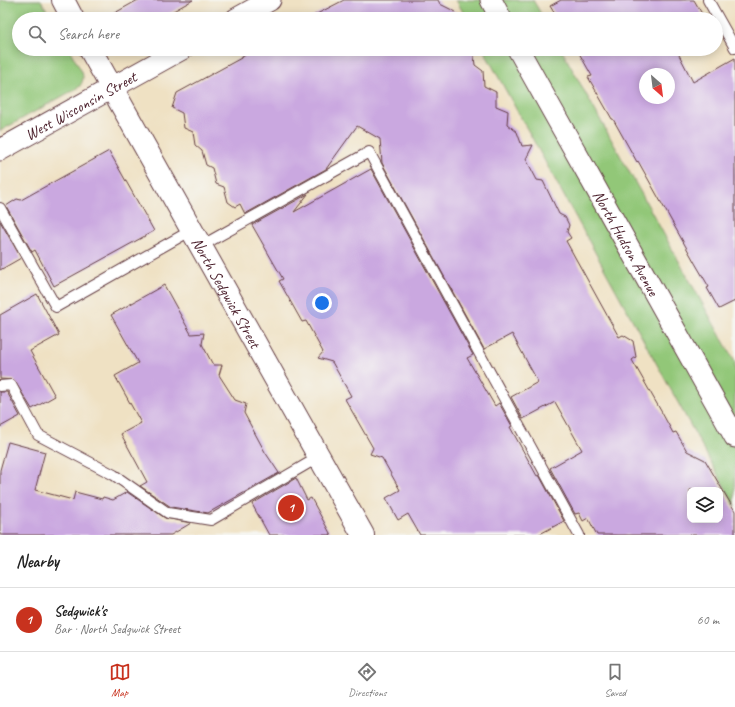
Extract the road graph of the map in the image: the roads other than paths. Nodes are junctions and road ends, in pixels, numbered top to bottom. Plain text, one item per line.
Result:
1 (62, 0) edge
2 (270, 0) edge
3 (491, 0) edge
4 (708, 0) edge
5 (69, 12) edge
6 (249, 12) edge
7 (497, 12) edge
8 (715, 12) edge
9 (723, 27) edge
10 (735, 48) edge
11 (94, 56) edge
12 (169, 56) edge
13 (522, 56) edge
14 (112, 88) junction
15 (0, 150) edge
16 (0, 208) edge
17 (196, 238) junction
18 (0, 386) edge
19 (735, 437) edge
20 (319, 456) junction
21 (363, 535) edge
22 (579, 535) edge

1 - 5 street
2 - 6 street
3 - 7 street
4 - 8 lane
9 - 10 lane
11 - 14 street, North Sedgwick Street
12 - 14 street, West Wisconsin Street
13 - 19 street, North Hudson Avenue
14 - 15 street, West Wisconsin Street
14 - 17 street, North Sedgwick Street
16 - 17 lane
17 - 20 street, North Sedgwick Street
17 - 22 lane
18 - 20 lane
20 - 21 street, North Sedgwick Street

